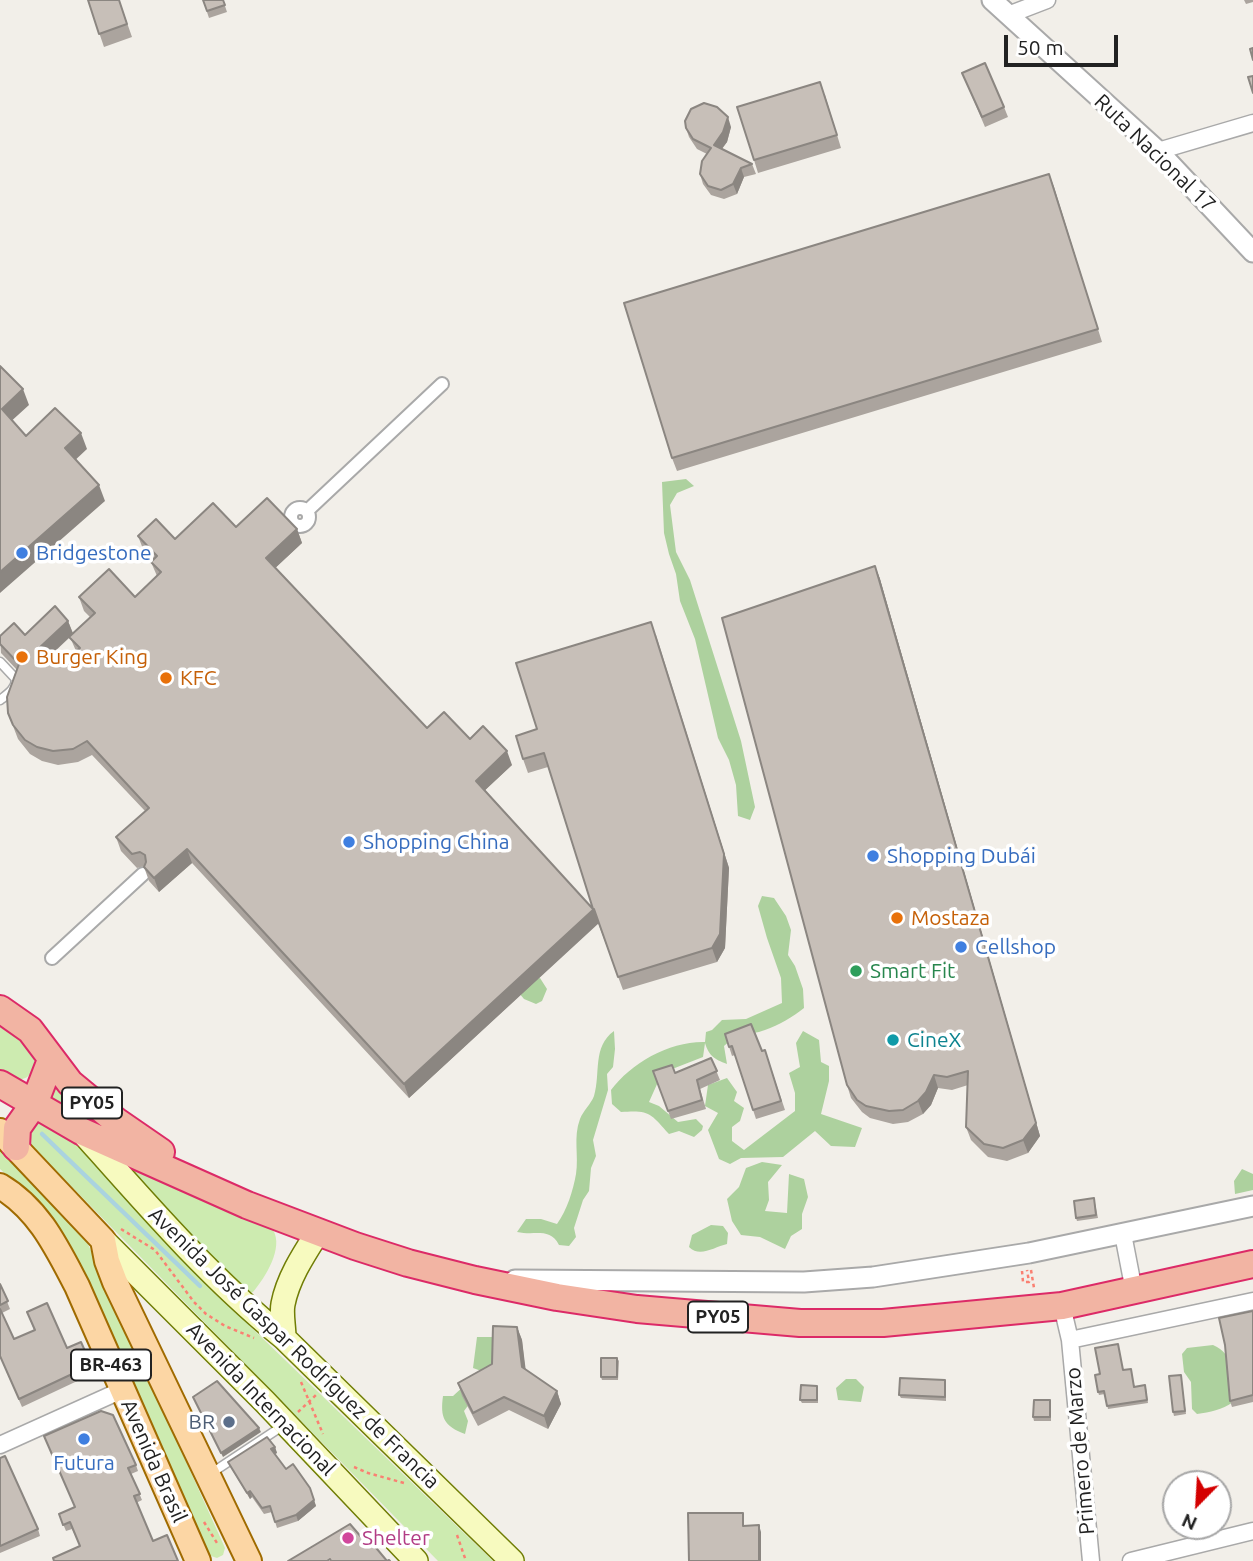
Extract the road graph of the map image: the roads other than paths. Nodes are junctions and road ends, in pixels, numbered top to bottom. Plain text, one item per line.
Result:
1 (992, 0) edge
2 (1047, 0) edge
3 (1008, 15) junction
4 (1253, 122) edge
5 (1158, 151) junction
6 (1253, 252) edge
7 (442, 384) dead end
8 (291, 526) edge
9 (0, 662) edge
10 (0, 700) edge
11 (143, 874) edge
12 (52, 958) dead end
13 (0, 1009) edge
14 (51, 1060) junction
15 (0, 1084) edge
16 (34, 1104) junction
17 (81, 1131) junction
18 (8, 1139) edge
19 (197, 1181) junction
20 (5, 1194) edge
21 (1253, 1206) edge
22 (318, 1232) junction
23 (1123, 1234) junction
24 (99, 1236) junction
25 (1253, 1264) edge
26 (475, 1280) junction
27 (1134, 1291) junction
28 (1253, 1301) edge
29 (1049, 1307) junction
30 (284, 1338) junction
31 (1070, 1340) junction
32 (122, 1390) junction
33 (286, 1424) junction
34 (0, 1445) edge
35 (208, 1475) junction
36 (1253, 1531) edge
37 (198, 1561) edge
38 (249, 1561) edge
39 (416, 1561) edge
40 (512, 1561) edge
41 (1091, 1561) edge
42 (1131, 1561) edge

1 - 3 street, Ruta Nacional 17
2 - 3 street
3 - 5 street, Ruta Nacional 17
4 - 5 street
5 - 6 street, Ruta Nacional 17
7 - 8 street
9 - 10 lane
11 - 12 street
13 - 14 highway, PY05
14 - 16 highway
14 - 19 highway, PY05
15 - 16 highway, PY05
16 - 17 highway, PY05
16 - 18 highway
17 - 19 highway, PY05
17 - 30 main road, Avenida José Gaspar Rodríguez de Francia
18 - 24 main road, BR-463
19 - 22 highway, PY05
20 - 32 main road, Avenida Brasil / BR-463
21 - 23 street
22 - 26 highway, PY05
22 - 30 main road
23 - 26 street
23 - 27 street
24 - 33 main road, Avenida Internacional
24 - 35 main road, Avenida Brasil / BR-463
25 - 27 highway, PY05
26 - 29 highway, PY05
27 - 29 highway, PY05
28 - 31 street
29 - 31 street, Primero de Marzo
30 - 40 main road, Avenida José Gaspar Rodríguez de Francia
31 - 41 street, Primero de Marzo
32 - 34 street
32 - 37 main road, Avenida Brasil / BR-463
33 - 35 lane
33 - 39 main road, Avenida Internacional
35 - 38 main road, Avenida Brasil / BR-463
36 - 42 street

